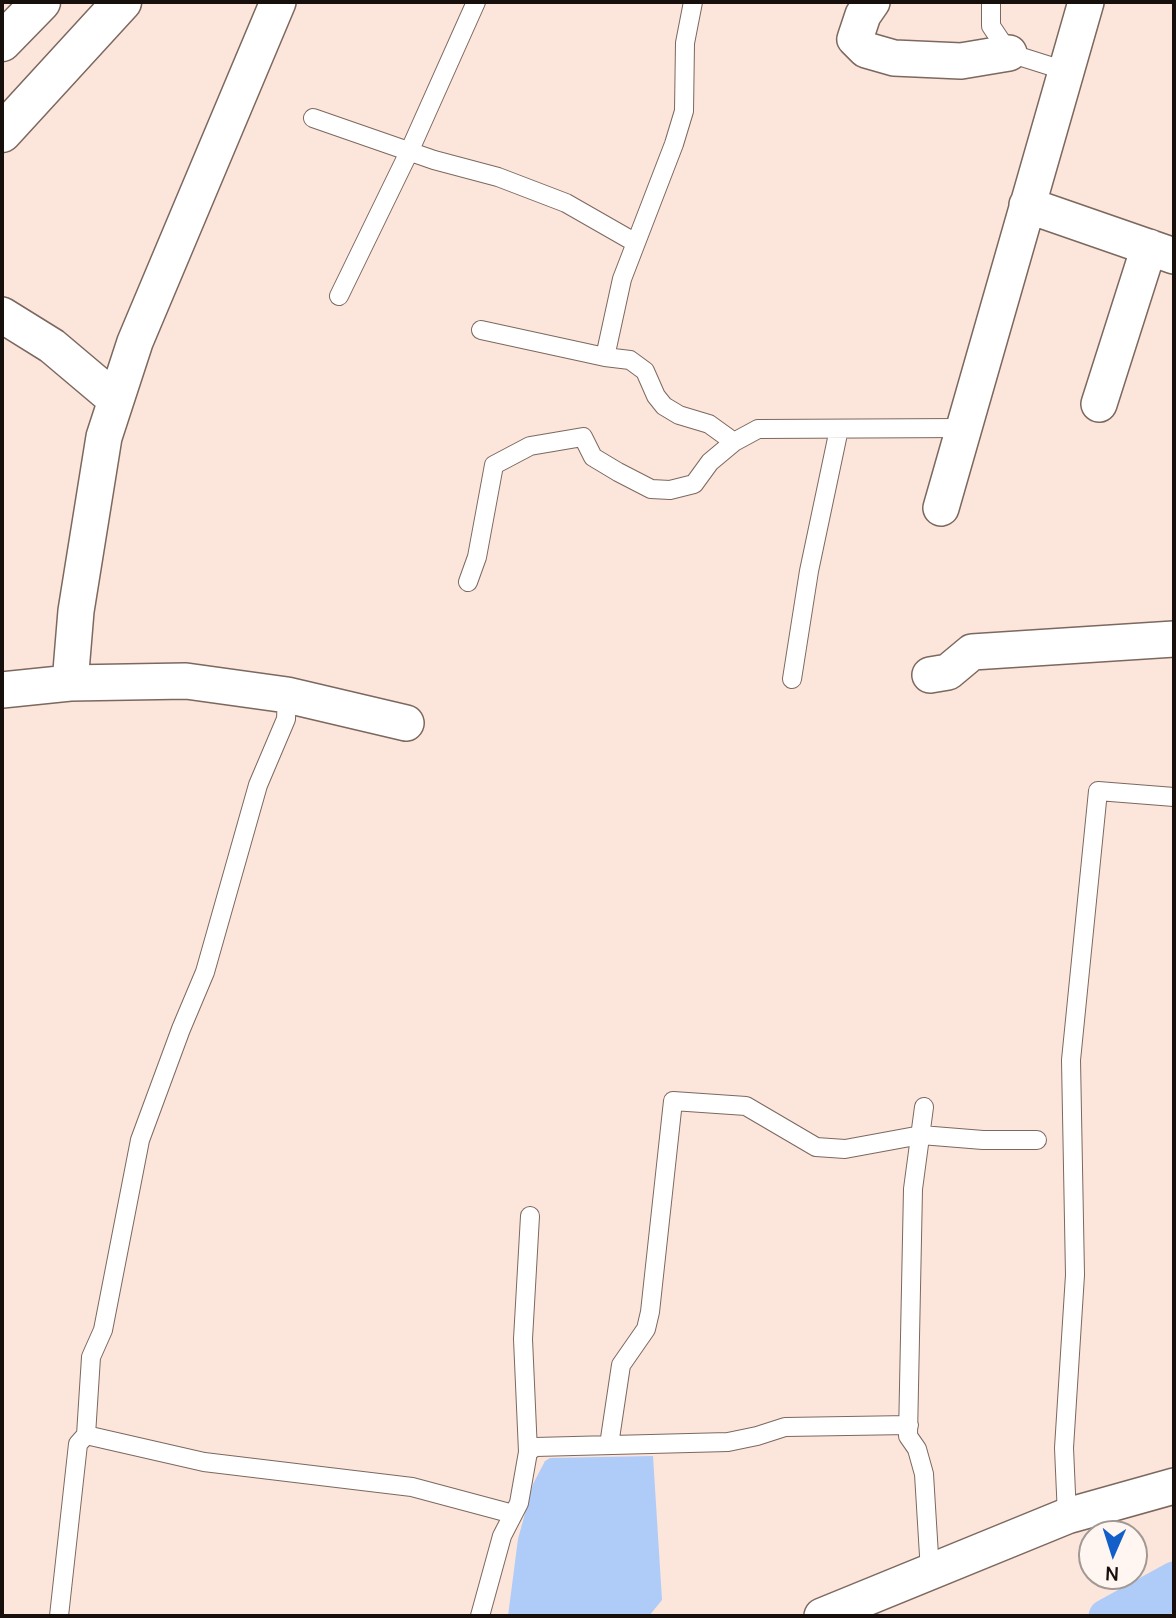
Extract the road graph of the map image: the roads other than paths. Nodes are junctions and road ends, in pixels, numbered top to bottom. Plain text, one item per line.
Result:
1 (41, 2) edge
2 (122, 2) edge
3 (278, 2) edge
4 (476, 2) edge
5 (693, 2) edge
6 (872, 2) edge
7 (991, 2) edge
8 (1086, 2) edge
9 (2, 42) edge
10 (1009, 53) junction
11 (1066, 71) junction
12 (313, 118) dead end
13 (2, 133) edge
14 (409, 152) junction
15 (1027, 205) junction
16 (636, 243) junction
17 (1162, 251) edge
18 (339, 296) dead end
19 (2, 314) edge
20 (481, 330) dead end
21 (605, 357) junction
22 (116, 400) junction
23 (1099, 404) dead end
24 (963, 428) junction
25 (838, 429) junction
26 (734, 442) junction
27 (941, 508) dead end
28 (468, 582) dead end
29 (1174, 639) edge
30 (930, 675) dead end
31 (792, 679) dead end
32 (70, 683) junction
33 (2, 690) edge
34 (286, 695) junction
35 (406, 723) dead end
36 (1174, 797) edge
37 (925, 1107) dead end
38 (921, 1135) junction
39 (1037, 1140) dead end
40 (530, 1216) dead end
41 (909, 1425) junction
42 (86, 1435) junction
43 (609, 1445) junction
44 (528, 1452) junction
45 (1174, 1486) edge
46 (513, 1514) junction
47 (1067, 1516) junction
48 (930, 1572) junction
49 (59, 1616) edge
50 (480, 1616) edge
51 (822, 1616) edge

1 - 9 main road
2 - 13 main road
3 - 22 street
4 - 14 lane
5 - 16 lane
6 - 10 street
7 - 10 lane
8 - 11 street
10 - 11 lane
11 - 15 street
12 - 14 lane
14 - 16 lane
14 - 18 lane
15 - 17 street
15 - 24 street
16 - 21 lane
17 - 23 street
19 - 22 street
20 - 21 lane
21 - 26 lane
22 - 32 street
24 - 25 lane
24 - 27 street
25 - 26 lane
25 - 31 lane
26 - 28 lane
29 - 30 street
32 - 33 street
32 - 34 street
34 - 35 street
34 - 42 lane
36 - 47 lane
37 - 38 lane
38 - 39 lane
38 - 41 lane
38 - 43 lane
40 - 44 lane
41 - 43 lane
41 - 48 lane
42 - 46 lane
42 - 49 lane
43 - 44 lane
44 - 46 lane
45 - 47 street
46 - 50 lane
47 - 48 street
48 - 51 street

